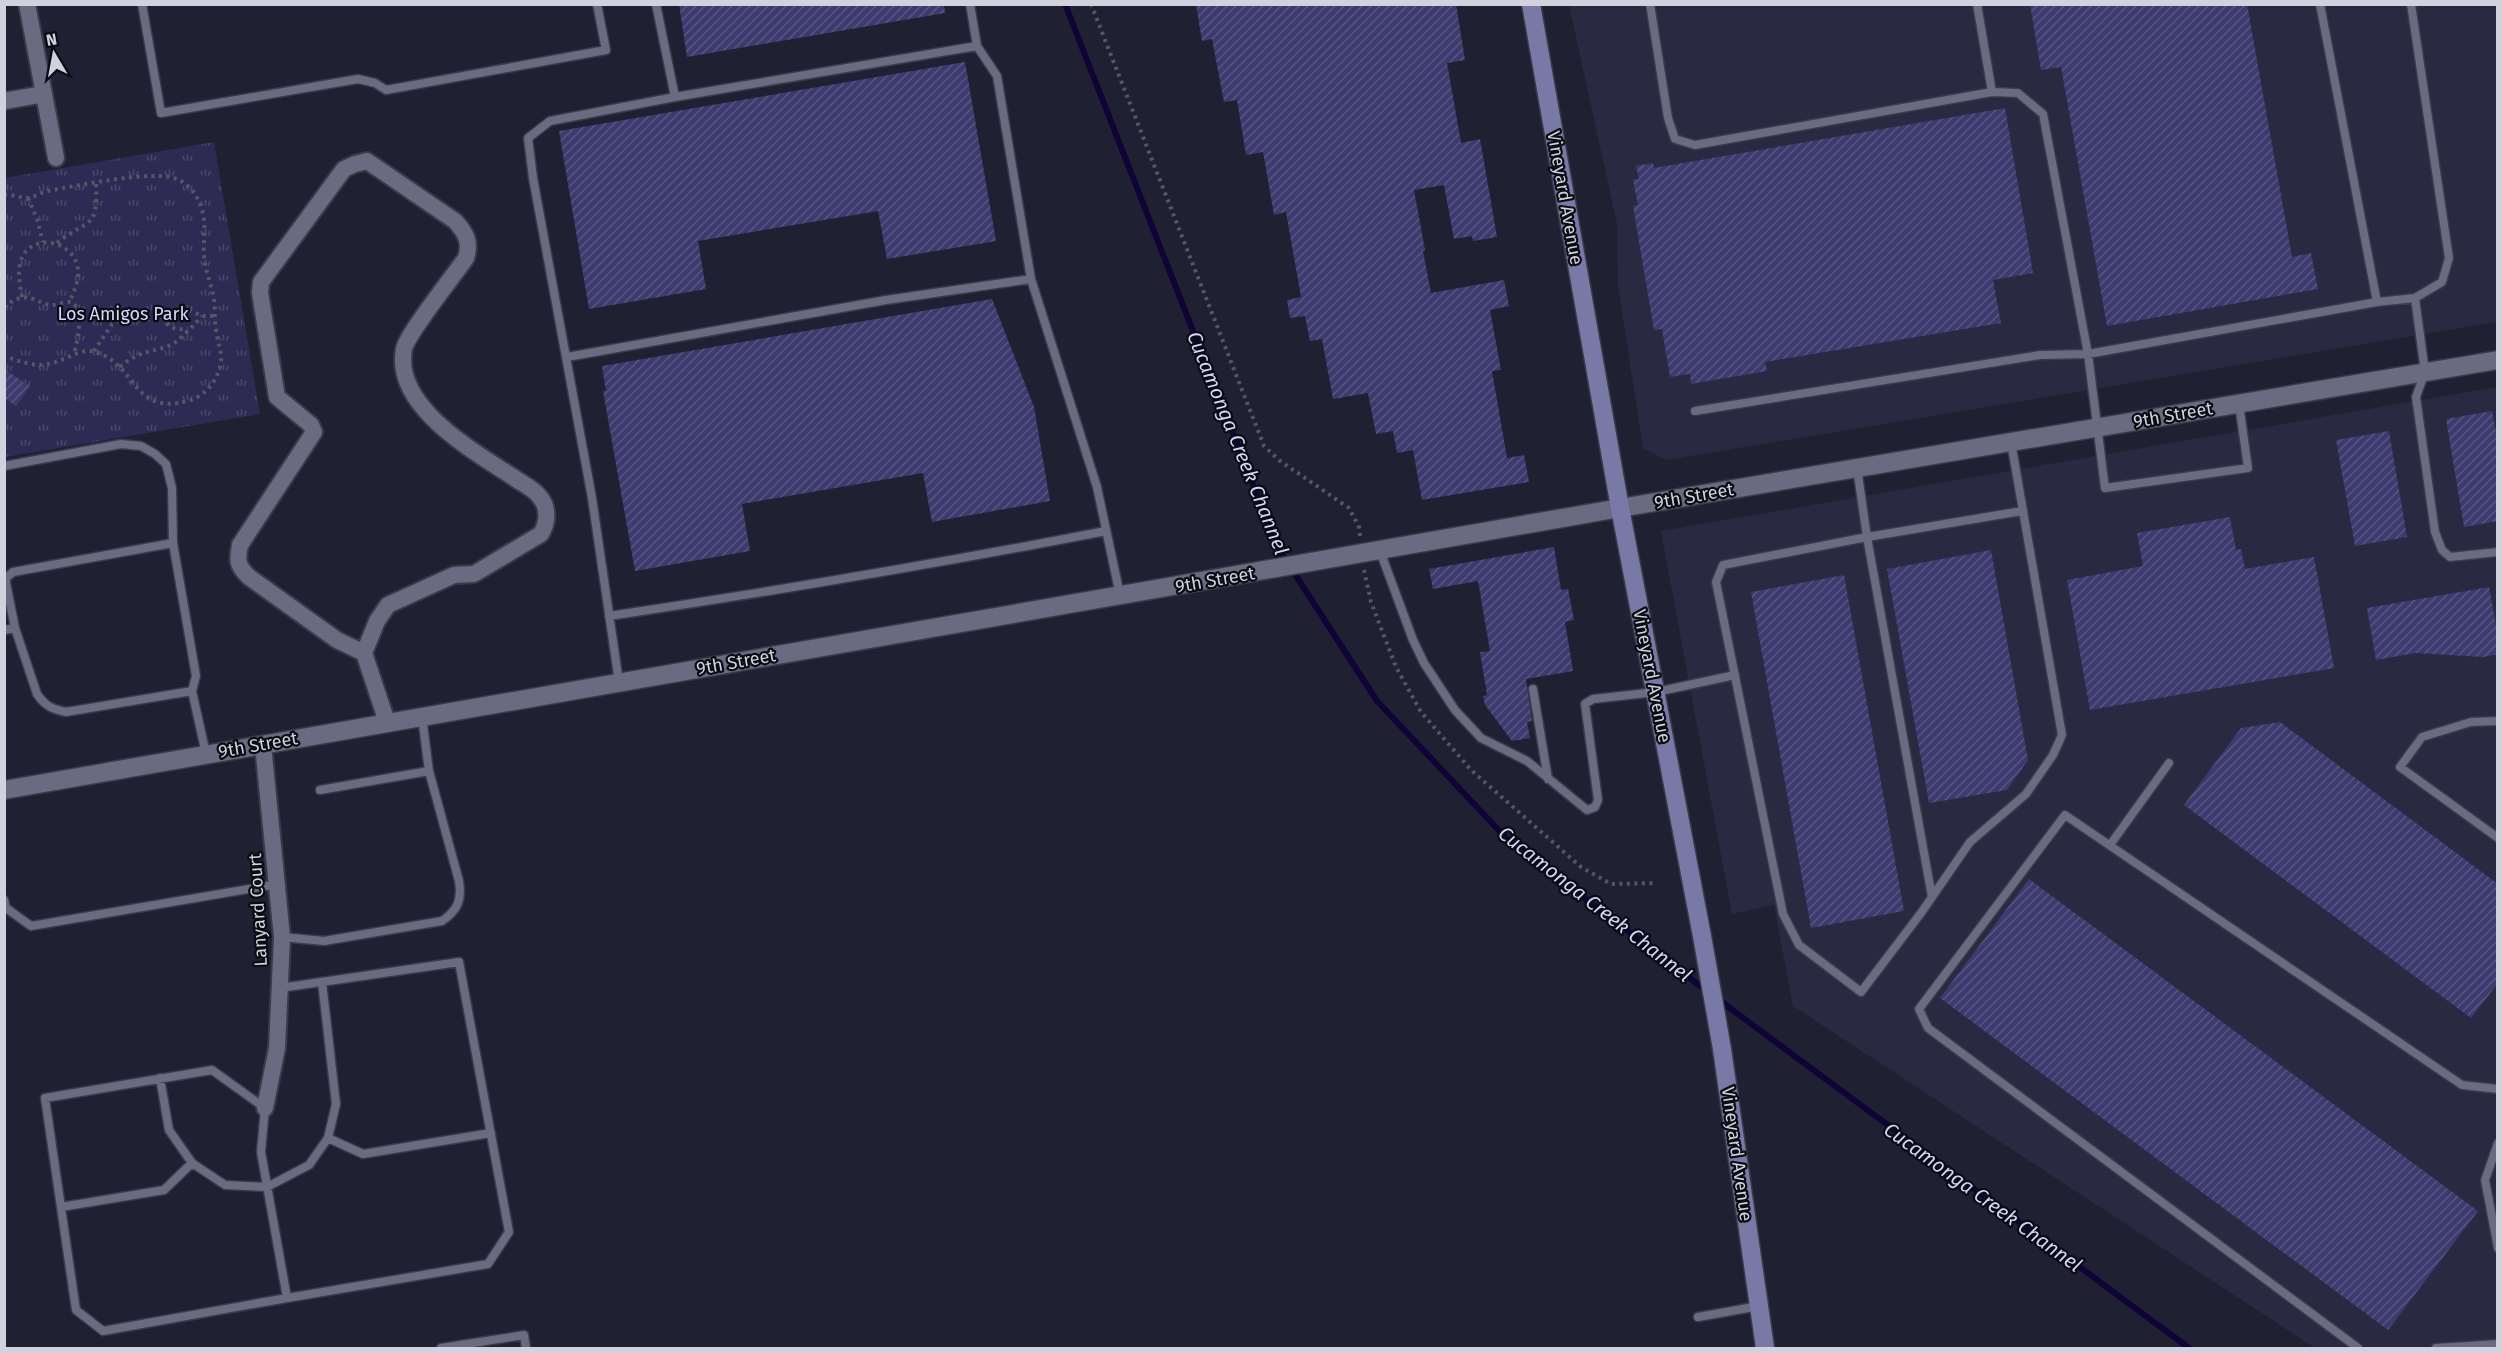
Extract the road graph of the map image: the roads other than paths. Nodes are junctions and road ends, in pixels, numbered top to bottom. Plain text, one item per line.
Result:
1 (27, 4) edge
2 (142, 4) edge
3 (597, 4) edge
4 (656, 4) edge
5 (969, 4) edge
6 (1531, 4) edge
7 (1650, 4) edge
8 (1977, 4) edge
9 (2320, 4) edge
10 (2411, 4) edge
11 (977, 46) junction
12 (1992, 92) junction
13 (44, 94) junction
14 (675, 97) junction
15 (4, 101) edge
16 (56, 158) dead end
17 (1031, 279) junction
18 (2415, 298) junction
19 (2377, 302) junction
20 (2088, 354) junction
21 (567, 357) junction
22 (2498, 360) edge
23 (2425, 372) junction
24 (2239, 404) junction
25 (1695, 411) dead end
26 (2097, 428) junction
27 (2010, 442) junction
28 (4, 466) edge
29 (1857, 468) junction
30 (1620, 508) junction
31 (2022, 511) junction
32 (1106, 531) junction
33 (1867, 537) junction
34 (173, 543) junction
35 (1380, 551) junction
36 (2498, 552) edge
37 (1120, 596) junction
38 (609, 616) junction
39 (15, 628) junction
40 (4, 630) edge
41 (364, 653) junction
42 (1735, 675) junction
43 (619, 682) junction
44 (1533, 689) dead end
45 (192, 692) junction
46 (1656, 692) junction
47 (422, 716) junction
48 (2498, 721) edge
49 (387, 722) junction
50 (263, 745) junction
51 (206, 754) junction
52 (2169, 763) dead end
53 (429, 771) junction
54 (1548, 779) junction
55 (4, 790) edge
56 (320, 790) dead end
57 (2498, 838) edge
58 (2109, 845) junction
59 (278, 884) junction
60 (1932, 897) junction
61 (4, 900) edge
62 (282, 937) junction
63 (322, 982) junction
64 (280, 988) junction
65 (160, 1078) junction
66 (2498, 1089) edge
67 (265, 1108) junction
68 (491, 1133) junction
69 (328, 1138) junction
70 (2498, 1143) edge
71 (192, 1162) junction
72 (267, 1187) junction
73 (61, 1207) junction
74 (2498, 1248) edge
75 (287, 1298) junction
76 (1759, 1306) junction
77 (1698, 1317) dead end
78 (2498, 1344) edge
79 (441, 1348) edge
80 (526, 1348) edge
81 (1765, 1348) edge
82 (2358, 1348) edge
83 (2436, 1348) edge

1 - 13 street
2 - 3 lane
4 - 14 lane
5 - 11 lane
6 - 30 main road, Vineyard Avenue
7 - 12 lane
8 - 12 lane
9 - 19 lane
10 - 18 lane
11 - 14 lane
11 - 17 lane
12 - 20 lane
13 - 15 street
13 - 16 street
14 - 21 lane
17 - 21 lane
17 - 32 lane
18 - 19 lane
18 - 23 lane
19 - 20 lane
20 - 25 lane
20 - 26 lane
21 - 38 lane
22 - 23 street, 9th Street
23 - 24 street, 9th Street
23 - 36 lane
24 - 26 street, 9th Street
24 - 26 lane
26 - 27 street, 9th Street
27 - 29 street, 9th Street
27 - 31 lane
28 - 34 lane
29 - 30 street, 9th Street
29 - 33 lane
30 - 35 street, 9th Street
30 - 46 main road, Vineyard Avenue
31 - 33 lane
31 - 60 lane
32 - 37 lane
32 - 38 lane
33 - 42 lane
33 - 60 lane
34 - 39 lane
34 - 45 lane
35 - 37 street, 9th Street
35 - 54 lane
37 - 43 street, 9th Street
38 - 43 lane
39 - 40 lane
39 - 45 lane
41 - 41 street
41 - 49 street
42 - 46 lane
42 - 60 lane
43 - 47 street, 9th Street
44 - 54 lane
45 - 51 lane
46 - 54 lane
46 - 76 main road, Vineyard Avenue
47 - 49 street, 9th Street
47 - 53 lane
48 - 57 lane
49 - 50 street, 9th Street
50 - 51 street, 9th Street
50 - 59 street, Lanyard Court
51 - 55 street, 9th Street
52 - 58 lane
53 - 56 lane
53 - 62 lane
58 - 66 lane
58 - 82 lane
59 - 61 lane
59 - 62 street, Lanyard Court
62 - 64 street, Lanyard Court
63 - 64 lane
63 - 68 lane
63 - 69 lane
64 - 67 street, Lanyard Court
65 - 67 lane
65 - 71 lane
65 - 73 lane
67 - 72 lane
68 - 69 lane
68 - 75 lane
69 - 72 lane
70 - 74 lane
71 - 72 lane
71 - 73 lane
72 - 75 lane
73 - 75 lane
76 - 77 lane
76 - 81 main road, Vineyard Avenue
78 - 83 lane
79 - 80 lane

